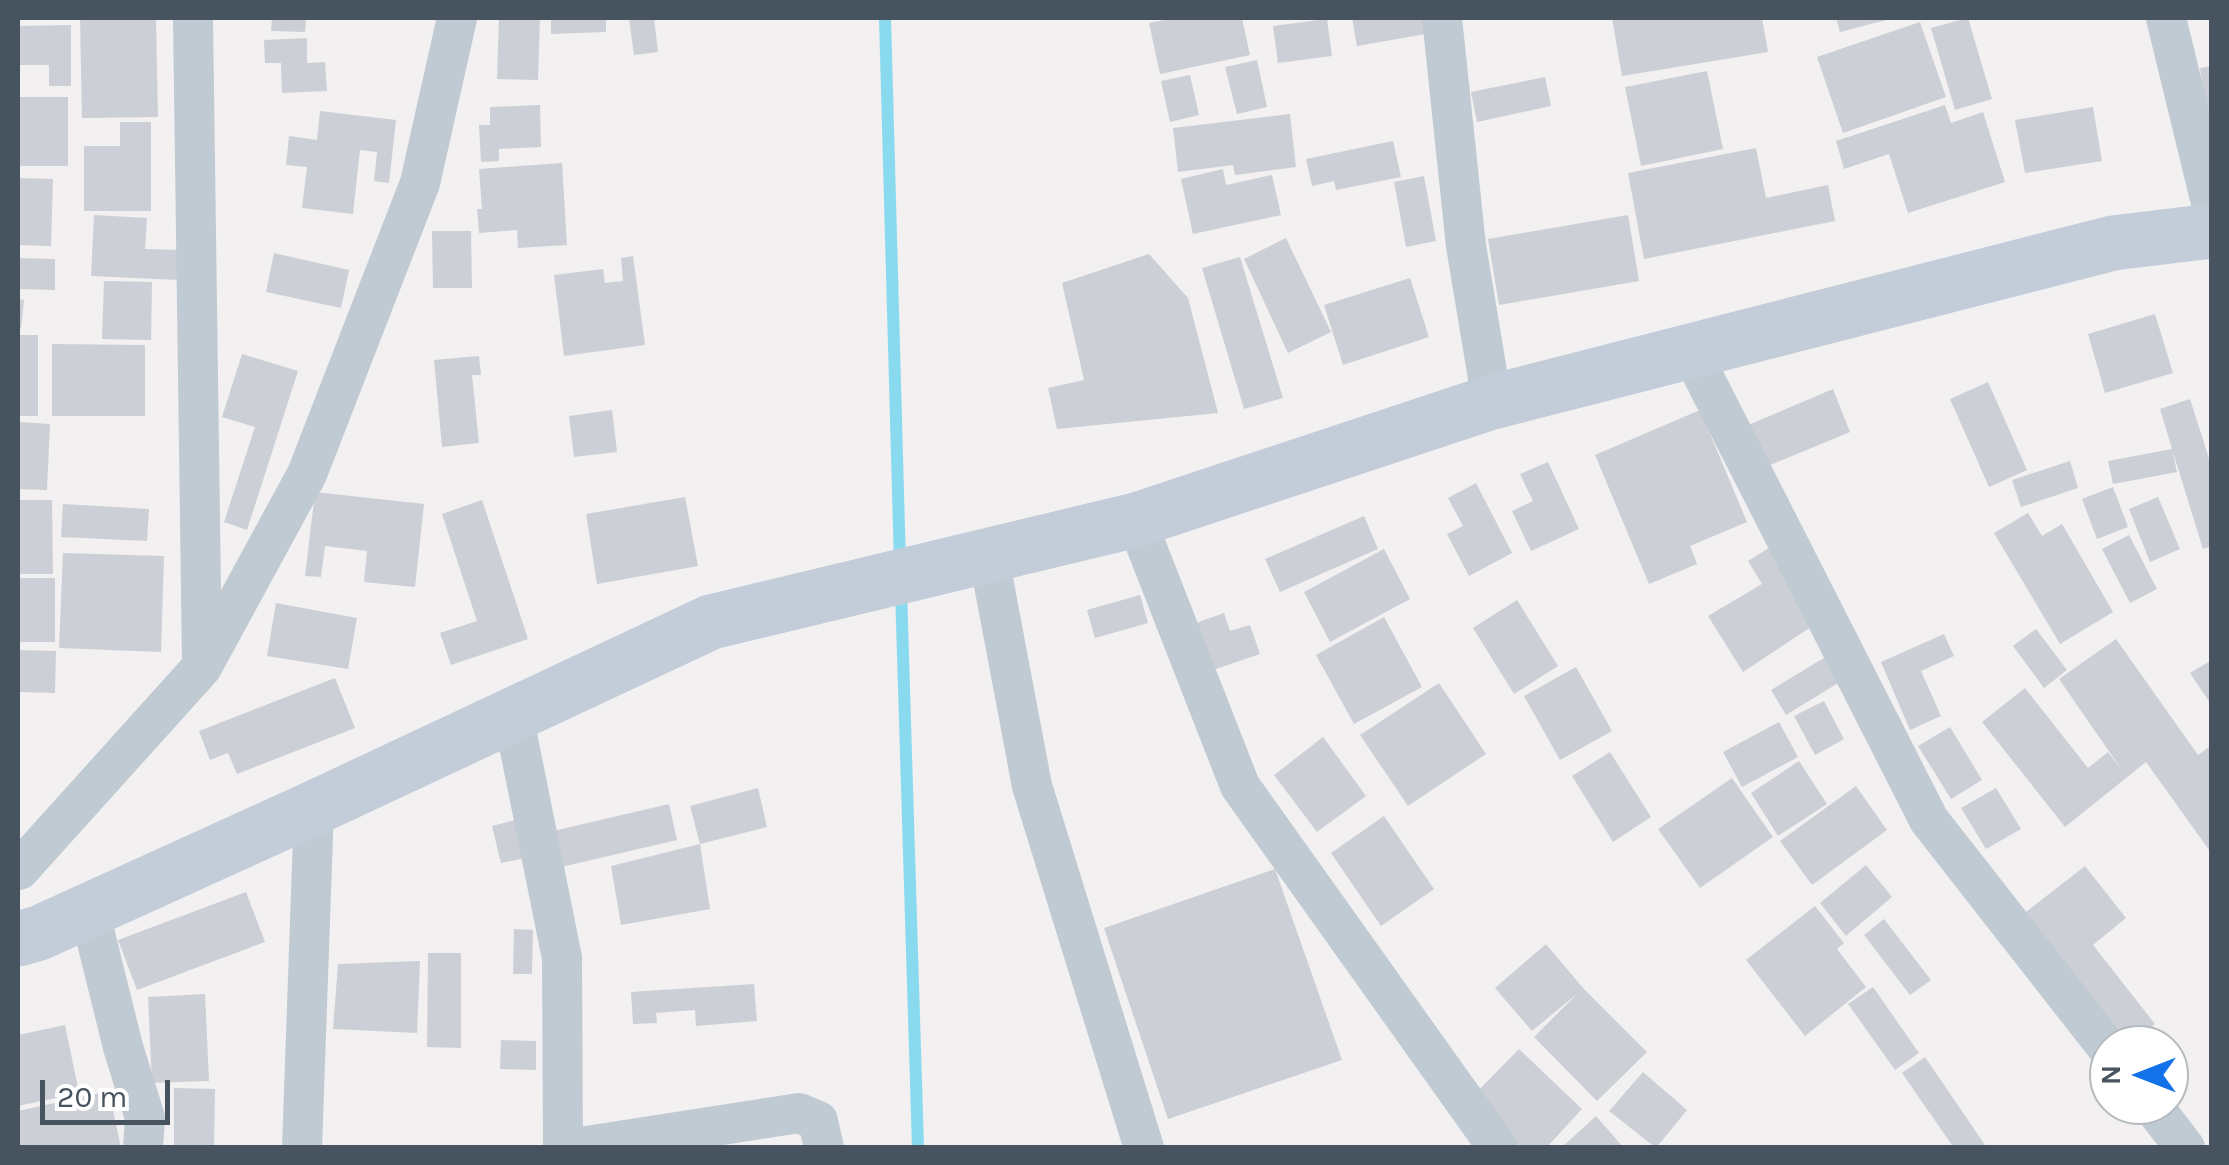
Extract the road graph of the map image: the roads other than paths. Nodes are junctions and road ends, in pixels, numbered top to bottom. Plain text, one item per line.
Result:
1 (193, 18) edge
2 (457, 18) edge
3 (1442, 18) edge
4 (2166, 18) edge
5 (2212, 207) edge
6 (2212, 231) edge
7 (1691, 352) junction
8 (1492, 402) junction
9 (1136, 520) junction
10 (989, 558) junction
11 (202, 667) junction
12 (512, 715) junction
13 (314, 808) junction
14 (18, 868) edge
15 (88, 910) junction
16 (28, 936) edge
17 (2089, 1025) edge
18 (2167, 1125) edge
19 (143, 1148) edge
20 (302, 1148) edge
21 (563, 1148) edge
22 (574, 1148) edge
23 (824, 1148) edge
24 (1144, 1148) edge
25 (1498, 1148) edge
26 (2185, 1148) edge

1 - 11 street
2 - 11 street
3 - 8 street
4 - 5 street
6 - 7 street
7 - 8 street
7 - 17 street
8 - 9 street
9 - 10 street
9 - 25 street
10 - 12 street
10 - 24 street
11 - 14 street
12 - 13 street
12 - 21 street
13 - 15 street
13 - 20 street
14 - 16 street
15 - 16 street
15 - 19 street
18 - 26 street
22 - 23 street

